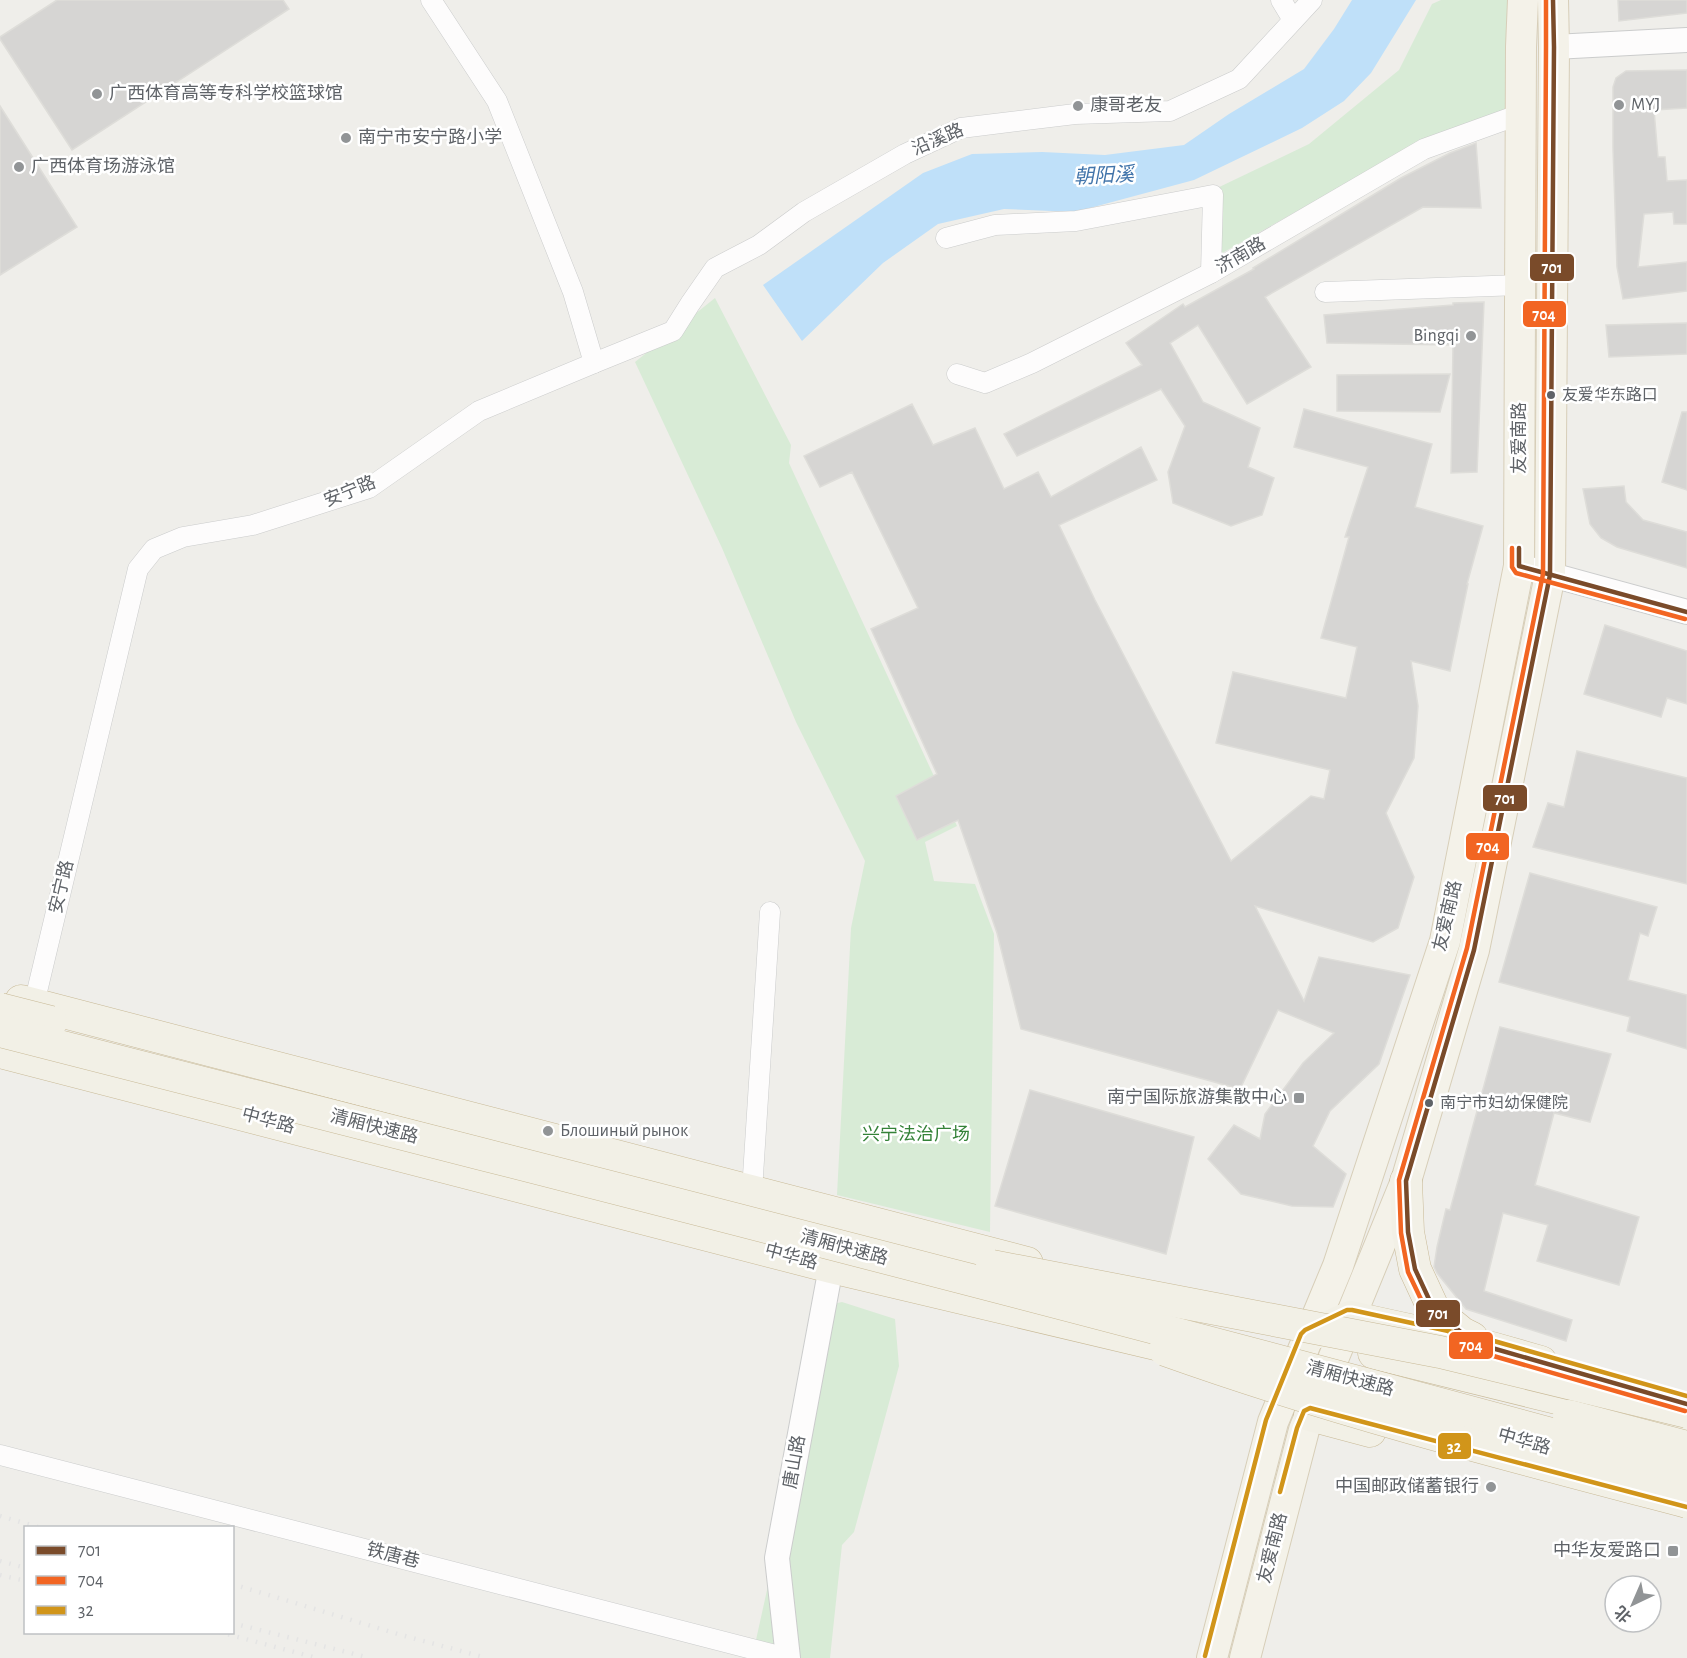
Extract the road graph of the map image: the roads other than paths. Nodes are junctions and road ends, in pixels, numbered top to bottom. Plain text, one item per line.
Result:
1 (431, 0) edge
2 (1281, 0) edge
3 (1312, 0) edge
4 (1523, 10) edge
5 (1293, 20) junction
6 (1554, 23) edge
7 (1687, 40) edge
8 (1521, 114) junction
9 (946, 238) dead end
10 (1211, 273) junction
11 (1520, 285) junction
12 (1325, 292) dead end
13 (594, 363) junction
14 (957, 374) dead end
15 (1519, 566) junction
16 (1550, 575) junction
17 (1687, 612) edge
18 (770, 912) dead end
19 (0, 995) edge
20 (34, 1004) junction
21 (0, 1009) edge
22 (0, 1032) edge
23 (0, 1052) edge
24 (1406, 1181) junction
25 (752, 1191) junction
26 (831, 1268) junction
27 (973, 1272) junction
28 (1344, 1331) junction
29 (1308, 1336) junction
30 (1492, 1348) junction
31 (1292, 1377) junction
32 (1323, 1384) junction
33 (1687, 1404) edge
34 (1687, 1412) edge
35 (1310, 1415) junction
36 (1687, 1430) edge
37 (1687, 1447) edge
38 (0, 1455) edge
39 (1687, 1471) edge
40 (1687, 1488) edge
41 (1687, 1502) edge
42 (1687, 1515) edge
43 (788, 1658) edge
44 (1212, 1658) edge
45 (1245, 1658) edge

1 - 13 street
2 - 5 street
3 - 5 street, 沿溪路
4 - 8 main road, 友爱南路
5 - 13 street, 沿溪路
6 - 7 street
6 - 16 main road, 友爱南路
8 - 10 street, 济南路
8 - 11 main road, 友爱南路
9 - 10 street
10 - 14 street, 济南路
11 - 12 street
11 - 15 main road, 友爱南路
13 - 20 street, 安宁路
15 - 16 street
15 - 29 main road, 友爱南路
16 - 17 street
16 - 24 main road, 友爱南路
18 - 25 street
19 - 20 highway
20 - 25 highway
21 - 27 highway, 清厢快速路, bridge
22 - 27 highway, 清厢快速路, bridge
23 - 26 highway, 中华路
24 - 28 main road, 友爱南路
24 - 30 highway
25 - 29 highway
26 - 31 highway, 中华路
26 - 43 street, 唐山路
27 - 34 highway, bridge
27 - 37 highway, 清厢快速路, bridge
27 - 39 highway, 清厢快速路, bridge
27 - 41 highway, bridge
28 - 29 highway
28 - 30 highway
28 - 32 main road, 友爱南路
28 - 36 highway
29 - 31 main road, 友爱南路
30 - 33 highway
31 - 32 highway, 中华路
31 - 44 main road, 友爱南路
32 - 35 main road, 友爱南路
32 - 40 highway, 中华路
35 - 42 highway
35 - 45 main road, 友爱南路
38 - 43 street, 铁唐巷

